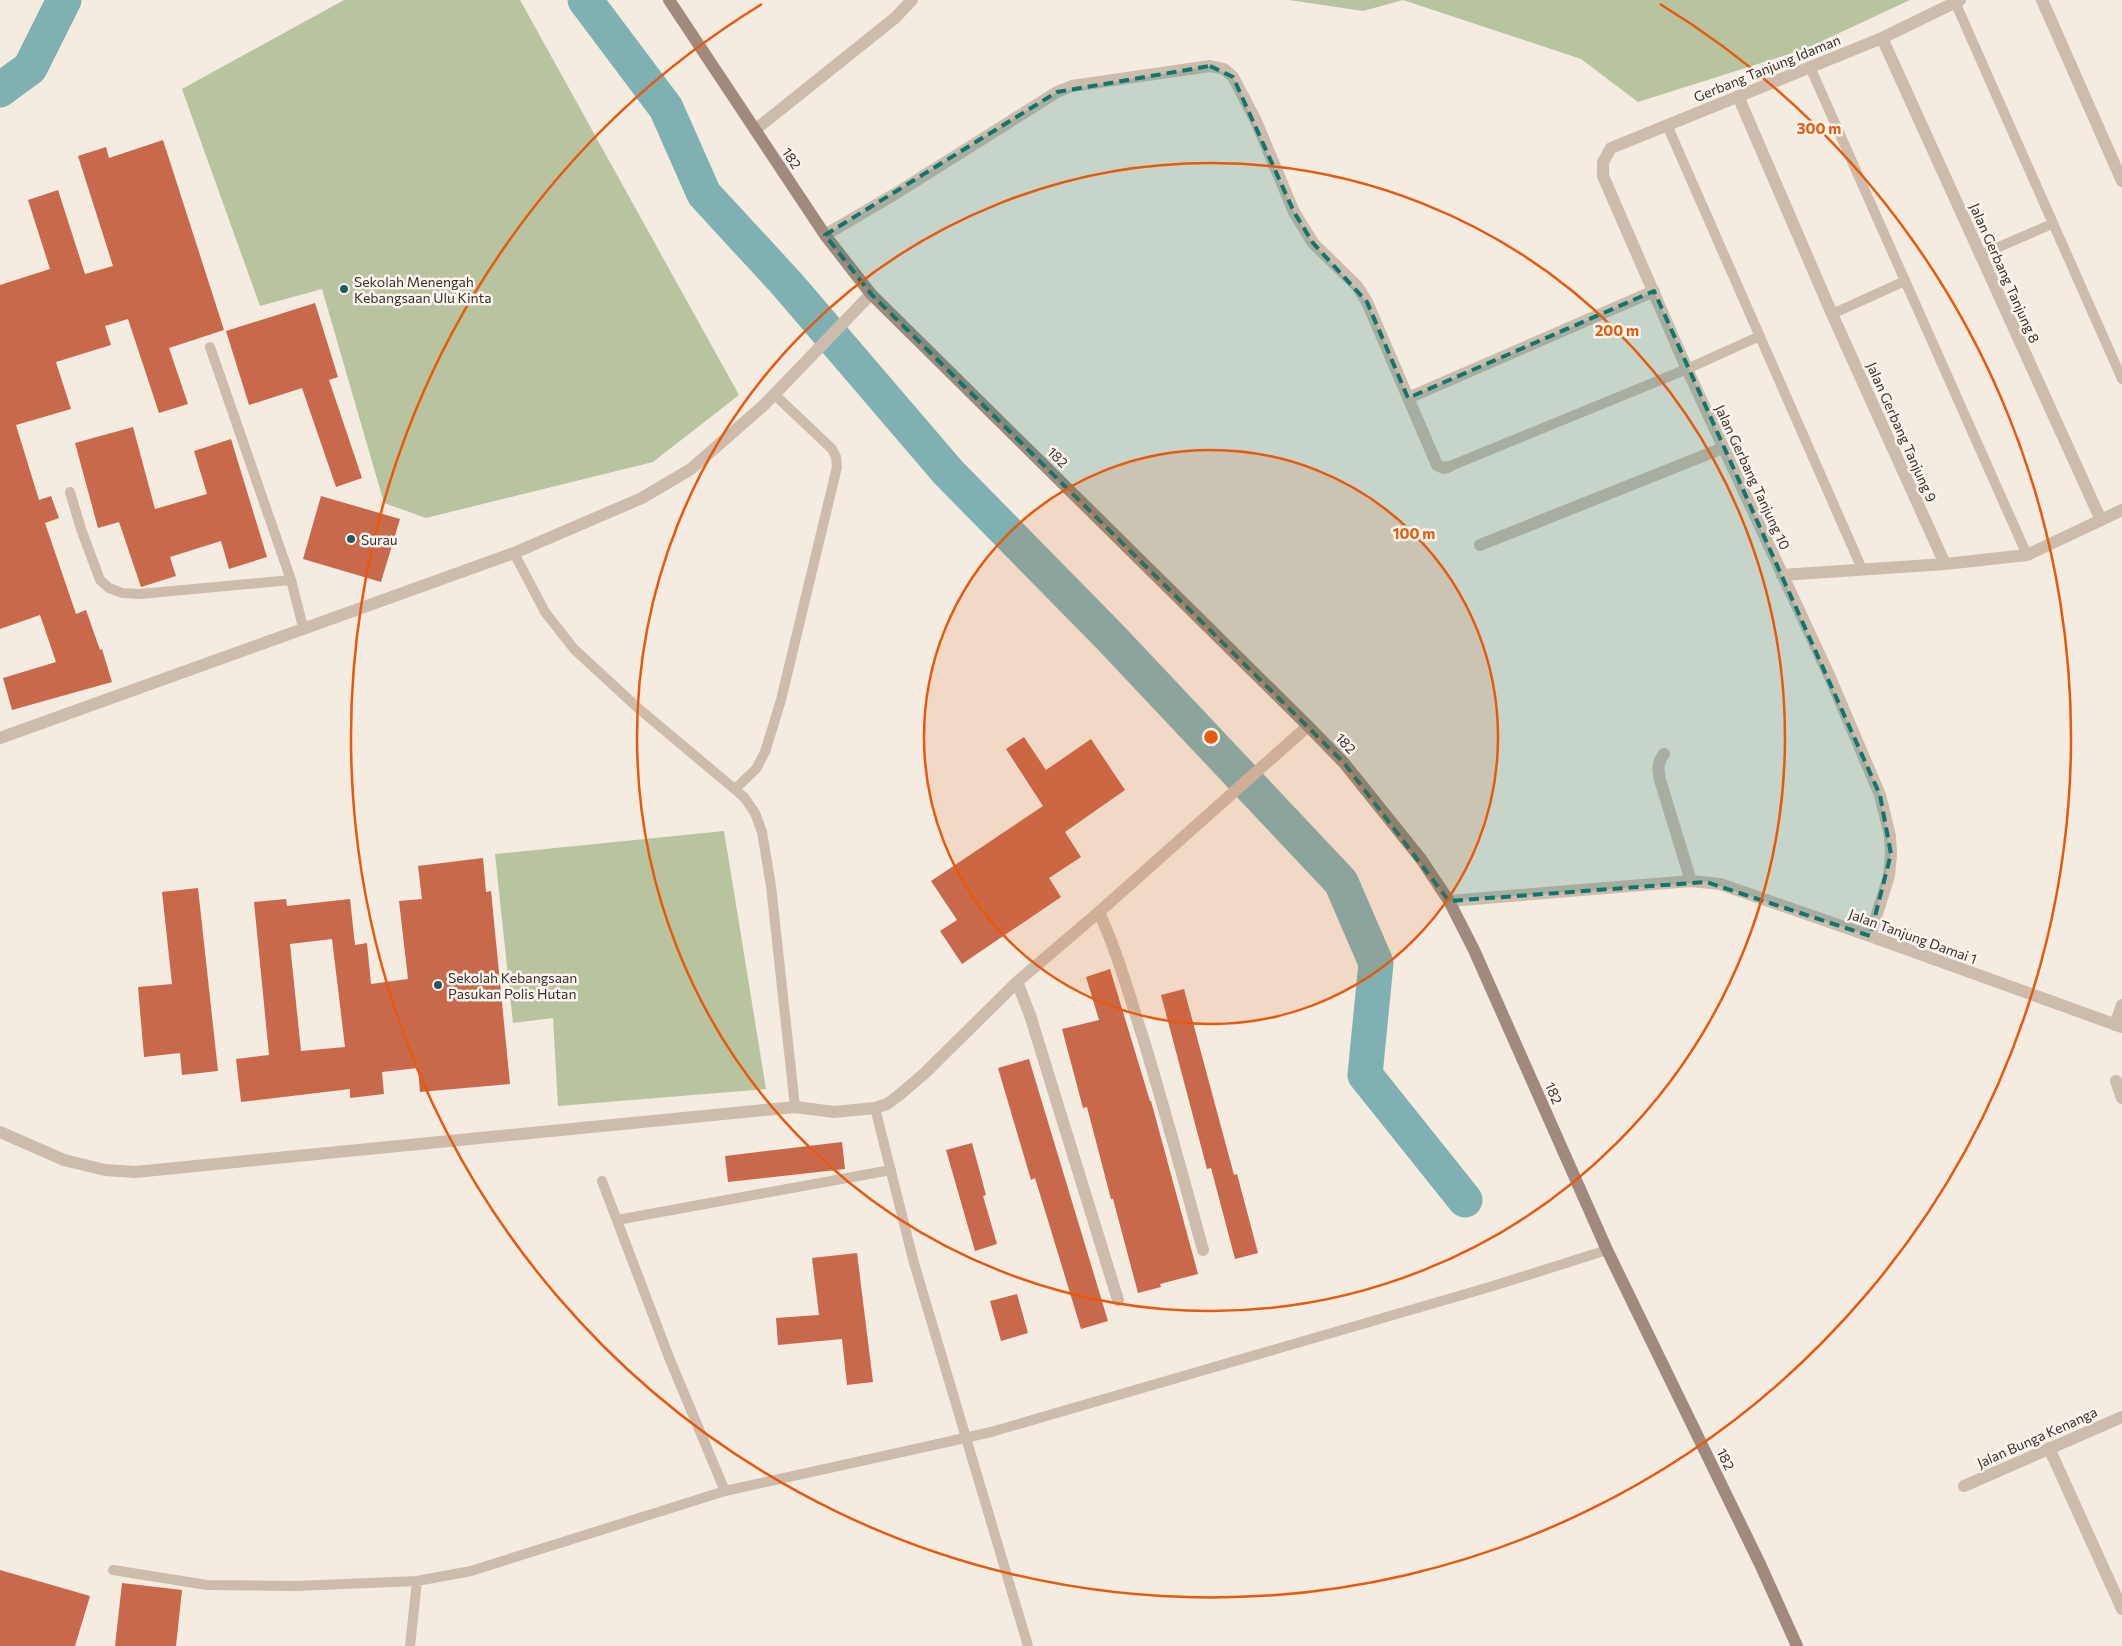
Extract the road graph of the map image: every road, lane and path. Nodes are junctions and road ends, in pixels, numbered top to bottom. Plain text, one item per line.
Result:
1 (669, 0) edge
2 (912, 0) edge
3 (2042, 0) edge
4 (1958, 1) edge
5 (1882, 38) junction
6 (1810, 67) junction
7 (1738, 96) junction
8 (1667, 125) junction
9 (755, 130) junction
10 (1602, 176) joint
11 (2122, 181) edge
12 (2052, 224) junction
13 (824, 235) junction
14 (1980, 255) junction
15 (1905, 281) junction
16 (1654, 291) junction
17 (871, 294) junction
18 (1832, 314) junction
19 (1760, 336) junction
20 (210, 347) dead end
21 (1687, 369) junction
22 (2122, 379) edge
23 (775, 395) junction
24 (1408, 398) junction
25 (1724, 448) junction
26 (1448, 467) joint
27 (70, 492) dead end
28 (2122, 510) edge
29 (2101, 520) junction
30 (1480, 545) dead end
31 (514, 553) junction
32 (2027, 555) junction
33 (1945, 564) junction
34 (1862, 569) junction
35 (1782, 575) junction
36 (291, 580) junction
37 (303, 627) junction
38 (1308, 726) junction
39 (0, 738) edge
40 (1664, 754) dead end
41 (734, 789) junction
42 (1691, 881) junction
43 (1450, 901) junction
44 (1099, 912) junction
45 (1870, 936) junction
46 (1017, 982) junction
47 (2122, 1005) edge
48 (2118, 1026) edge
49 (2116, 1081) dead end
50 (2122, 1098) edge
51 (796, 1108) junction
52 (875, 1108) junction
53 (0, 1132) edge
54 (891, 1170) junction
55 (602, 1181) dead end
56 (617, 1220) junction
57 (1203, 1250) dead end
58 (1607, 1250) junction
59 (1118, 1300) dead end
60 (2122, 1417) edge
61 (2049, 1448) junction
62 (1964, 1486) dead end
63 (725, 1490) junction
64 (113, 1570) dead end
65 (417, 1581) junction
66 (2122, 1609) edge
67 (410, 1646) edge
68 (1028, 1646) edge
69 (1797, 1646) edge

1 - 9 street, 182
2 - 9 street
3 - 11 street
4 - 5 street, Gerbang Tanjung Idaman
4 - 12 lane
5 - 6 street, Gerbang Tanjung Idaman
5 - 14 street, Jalan Gerbang Tanjung 8
6 - 7 street, Gerbang Tanjung Idaman
6 - 15 lane
7 - 8 street, Gerbang Tanjung Idaman
7 - 18 street, Jalan Gerbang Tanjung 9
8 - 10 street, Gerbang Tanjung Idaman
8 - 19 lane
9 - 13 street, 182
10 - 16 street, Jalan Gerbang Tanjung 10
12 - 14 lane
12 - 22 lane
13 - 17 street, 182
13 - 24 street
14 - 29 street, Jalan Gerbang Tanjung 8
15 - 18 lane
15 - 32 lane
16 - 21 street, Jalan Gerbang Tanjung 10
16 - 24 street
17 - 23 street
17 - 38 street, 182
18 - 33 street, Jalan Gerbang Tanjung 9
19 - 21 lane
19 - 34 lane
20 - 36 lane
21 - 25 street, Jalan Gerbang Tanjung 10
21 - 26 lane
23 - 31 street
23 - 41 lane
24 - 26 street
25 - 30 street
25 - 35 street, Jalan Gerbang Tanjung 10
27 - 36 lane
28 - 29 street
29 - 32 street
31 - 37 street
31 - 41 lane
32 - 33 street
33 - 34 street
34 - 35 street
35 - 45 street, Jalan Gerbang Tanjung 10
36 - 37 lane
37 - 39 street
38 - 43 street, 182
38 - 44 street
40 - 42 street
41 - 51 lane
42 - 43 street, Jalan Tanjung Damai 1
42 - 45 street, Jalan Tanjung Damai 1
43 - 58 street, 182
44 - 46 street
44 - 57 street
45 - 48 street, Jalan Tanjung Damai 1
46 - 52 street
46 - 59 street
47 - 48 street
49 - 50 street
51 - 52 street
51 - 53 street
52 - 54 lane
54 - 56 lane
54 - 68 lane
55 - 56 lane
56 - 63 lane
58 - 63 lane, bridge
58 - 69 street, 182
60 - 61 street, Jalan Bunga Kenanga
61 - 62 street, Jalan Bunga Kenanga
61 - 66 street
63 - 65 lane
64 - 65 lane
65 - 67 lane

